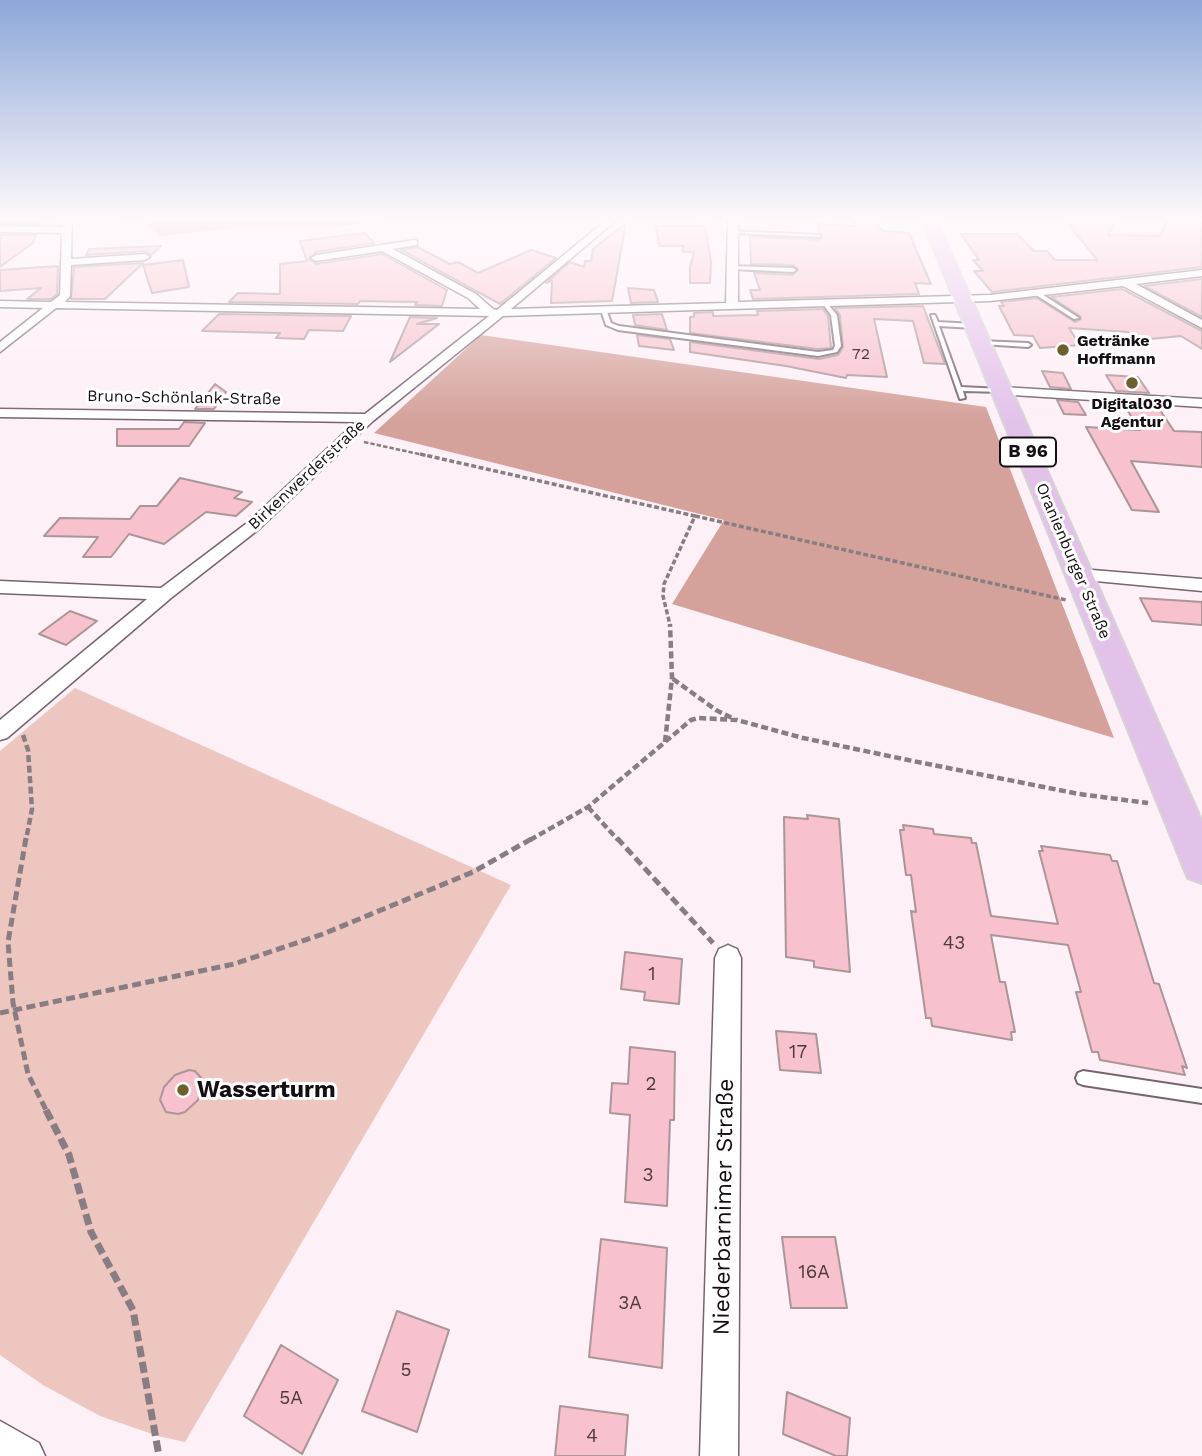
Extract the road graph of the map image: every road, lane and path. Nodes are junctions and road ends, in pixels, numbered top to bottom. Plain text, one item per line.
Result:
1 (65, 285) edge
2 (452, 285) edge
3 (530, 285) edge
4 (733, 285) edge
5 (957, 285) edge
6 (1098, 285) edge
7 (1129, 285) edge
8 (1035, 292) junction
9 (962, 298) junction
10 (0, 304) edge
11 (826, 304) junction
12 (53, 305) junction
13 (733, 306) junction
14 (604, 310) junction
15 (495, 313) junction
16 (933, 316) dead end
17 (1076, 318) dead end
18 (936, 324) junction
19 (1202, 325) edge
20 (977, 334) junction
21 (1028, 345) dead end
22 (0, 348) edge
23 (959, 388) junction
24 (1002, 391) junction
25 (962, 398) dead end
26 (1202, 403) edge
27 (0, 413) edge
28 (368, 418) junction
29 (346, 438) junction
30 (695, 516) junction
31 (1080, 575) junction
32 (1202, 585) edge
33 (0, 587) edge
34 (165, 594) junction
35 (1090, 601) junction
36 (672, 678) junction
37 (18, 718) junction
38 (737, 720) junction
39 (0, 732) edge
40 (665, 742) junction
41 (1177, 806) junction
42 (588, 807) junction
43 (1202, 866) edge
44 (728, 958) joint
45 (15, 1012) junction
46 (0, 1013) edge
47 (1083, 1078) dead end
48 (1202, 1096) edge
49 (0, 1440) edge
50 (26, 1456) edge
51 (159, 1456) edge
52 (719, 1456) edge

1 - 12 street
2 - 15 street
3 - 15 street, Birkenwerderstraße
4 - 13 street
5 - 9 main road, Oranienburger Straße / B 96
6 - 8 street
7 - 19 street
8 - 9 street
8 - 17 lane
9 - 11 street
9 - 20 main road, Oranienburger Straße / B 96
10 - 12 street
11 - 13 street
11 - 14 lane
12 - 15 street
12 - 22 street
13 - 14 street
14 - 15 street
15 - 28 street, Birkenwerderstraße
16 - 18 lane
18 - 20 lane
18 - 23 lane
20 - 21 lane
20 - 24 main road, Oranienburger Straße / B 96
23 - 24 lane
23 - 25 lane
24 - 26 street
24 - 31 main road, Oranienburger Straße / B 96
27 - 28 street, Bruno-Schönlank-Straße
28 - 29 street, Birkenwerderstraße
29 - 30 path
29 - 34 street, Birkenwerderstraße
30 - 35 path
30 - 36 path
31 - 32 street
31 - 35 main road, Oranienburger Straße / B 96
33 - 34 street
34 - 37 street, Birkenwerderstraße
35 - 41 main road, Oranienburger Straße / B 96
36 - 38 path
36 - 40 path
37 - 39 street, Birkenwerderstraße
37 - 45 path
38 - 40 path
38 - 41 path
40 - 42 path
41 - 43 main road, Oranienburger Straße / B 96
42 - 44 path
42 - 45 path
44 - 52 street, Niederbarnimer Straße
45 - 46 path
45 - 51 path
47 - 48 lane
49 - 50 street

